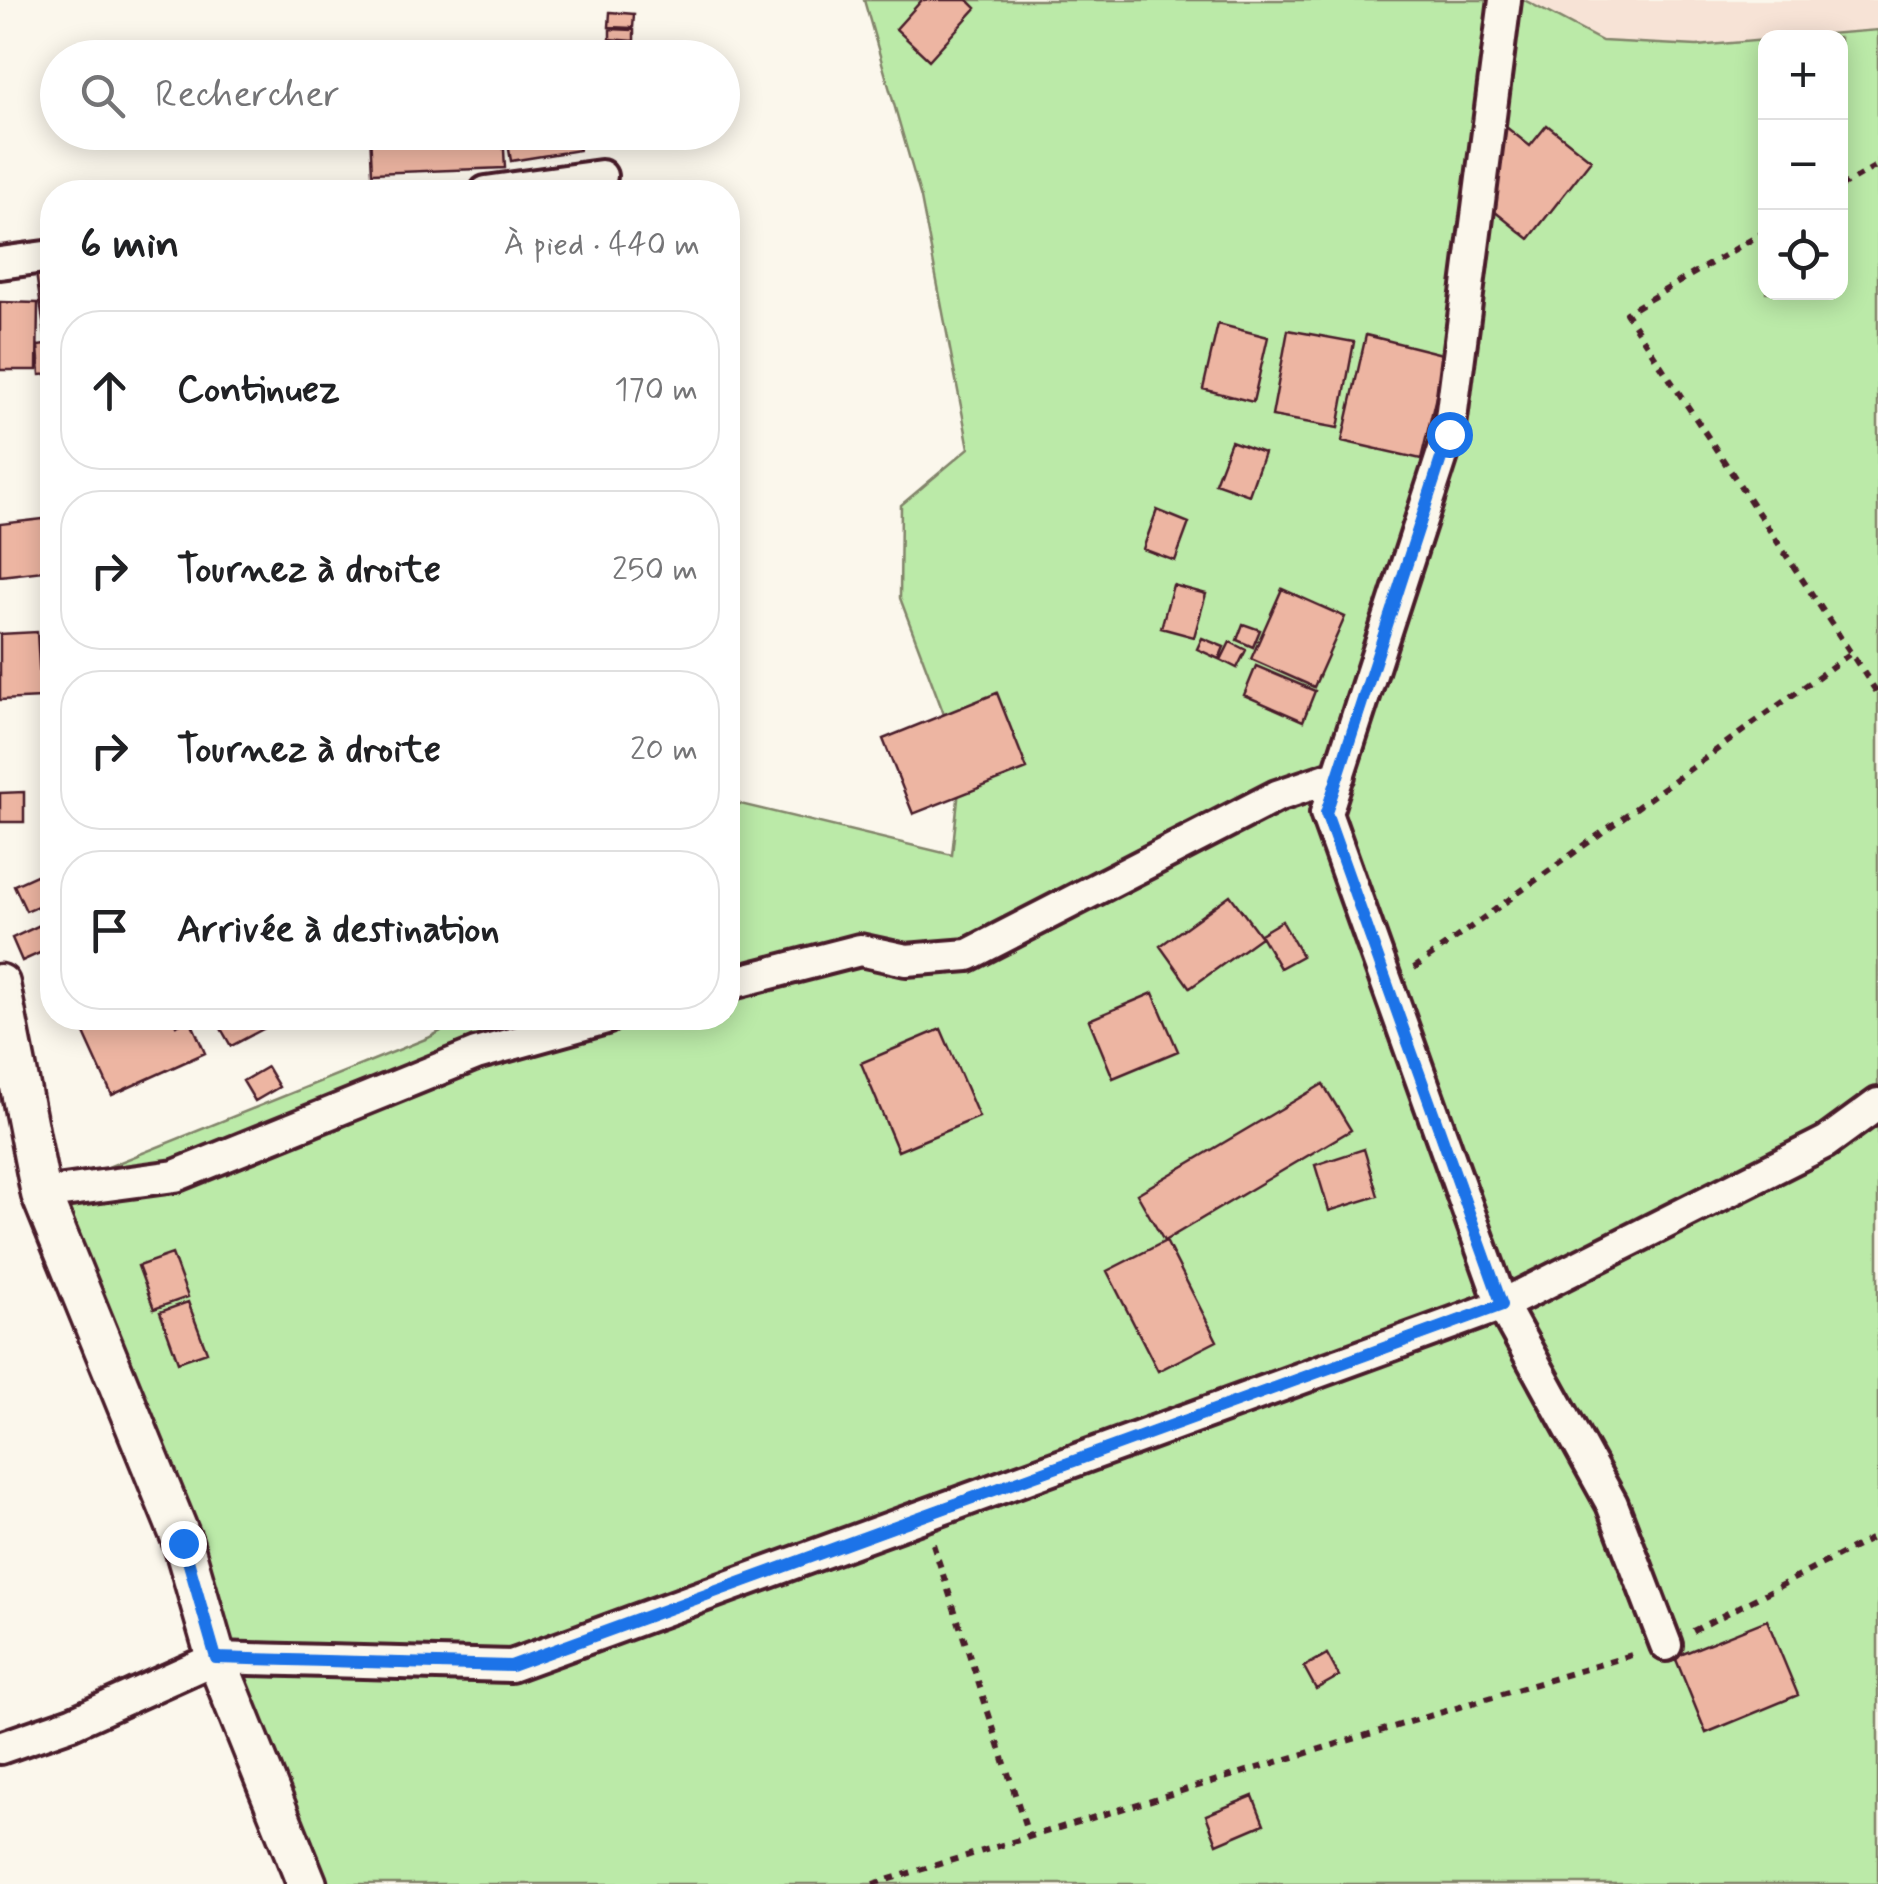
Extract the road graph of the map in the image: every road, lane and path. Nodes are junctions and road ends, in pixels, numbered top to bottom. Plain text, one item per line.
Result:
1 (1505, 0) edge
2 (1878, 165) edge
3 (601, 176) dead end
4 (572, 180) edge
5 (1848, 182) edge
6 (1758, 236) edge
7 (40, 258) edge
8 (0, 264) edge
9 (1851, 652) junction
10 (1878, 694) edge
11 (1339, 775) junction
12 (740, 981) edge
13 (0, 984) edge
14 (1389, 986) junction
15 (563, 1030) edge
16 (1878, 1104) edge
17 (41, 1194) junction
18 (1502, 1305) junction
19 (924, 1516) junction
20 (1878, 1535) edge
21 (1666, 1645) junction
22 (216, 1658) junction
23 (0, 1748) edge
24 (1030, 1837) junction
25 (307, 1884) edge
26 (873, 1884) edge

1 - 11 street
2 - 5 path
3 - 4 street
6 - 9 path
7 - 8 street
9 - 10 path
9 - 14 path
11 - 12 street
11 - 14 street
13 - 17 street
14 - 18 street
15 - 17 street
16 - 18 street
17 - 22 street
18 - 19 street
18 - 21 street
19 - 22 street
19 - 24 path
20 - 21 path
21 - 24 path
22 - 23 street
22 - 25 street
24 - 26 path

